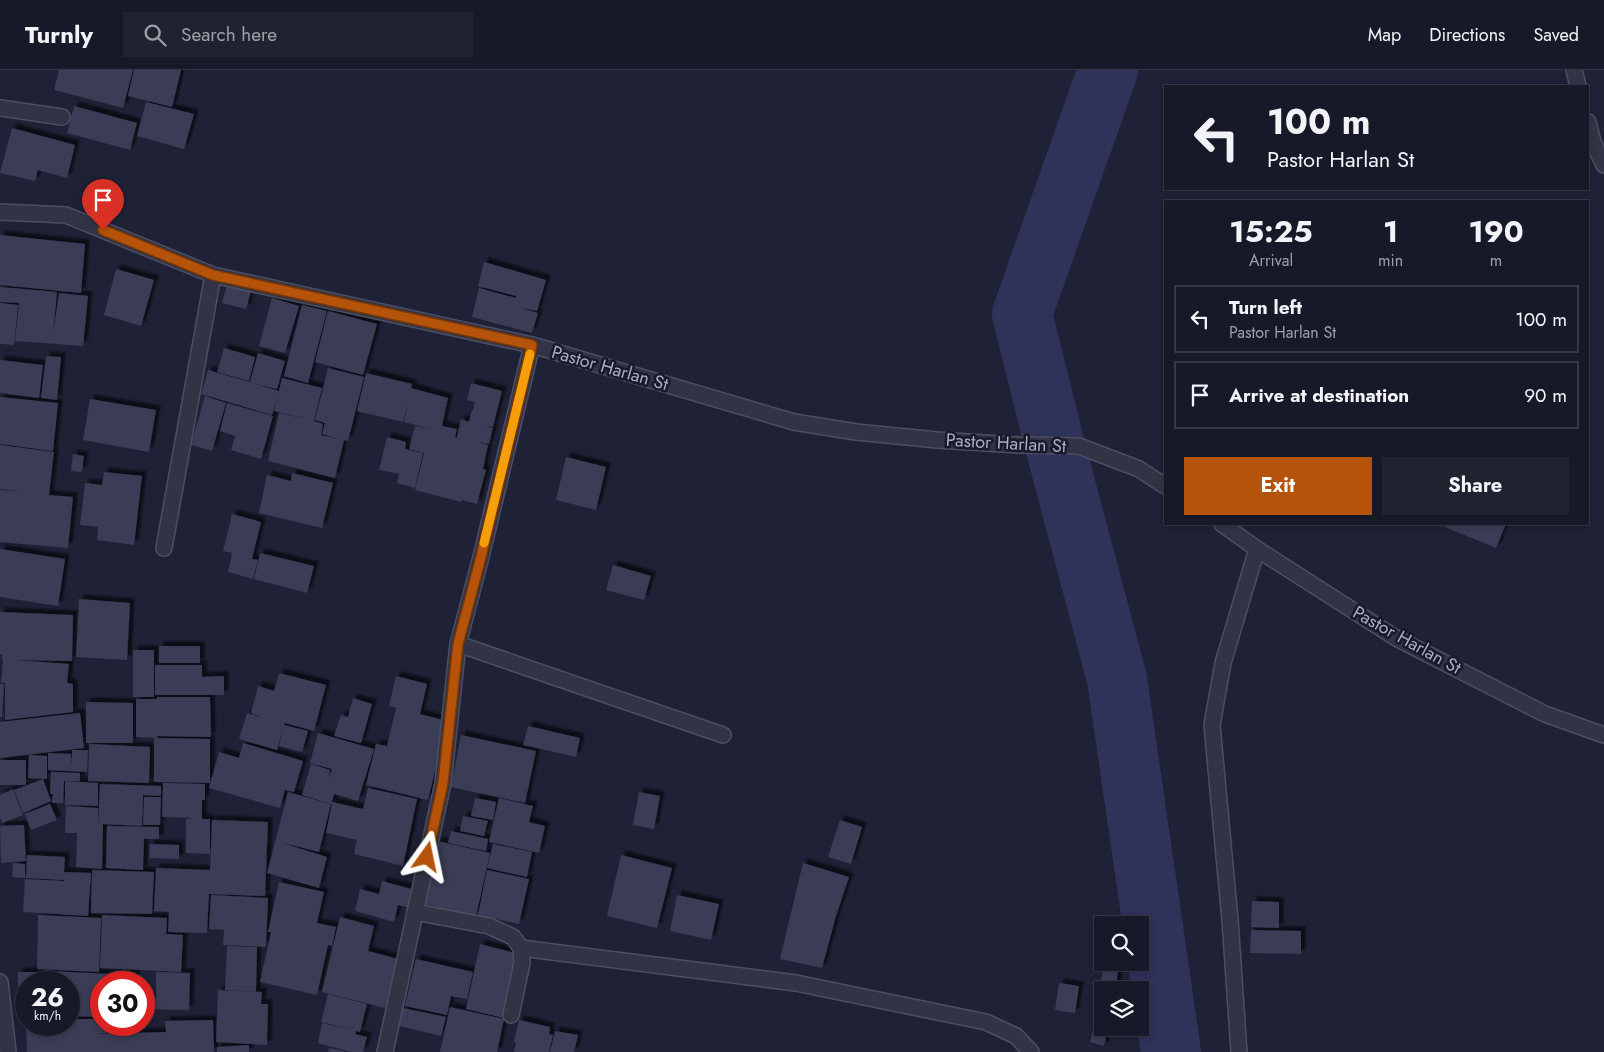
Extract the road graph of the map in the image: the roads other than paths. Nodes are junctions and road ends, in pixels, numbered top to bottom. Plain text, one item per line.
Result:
1 (1574, 70) edge
2 (1578, 85) edge
3 (0, 108) edge
4 (62, 117) dead end
5 (1589, 126) edge
6 (1604, 165) edge
7 (0, 212) edge
8 (213, 275) junction
9 (532, 345) junction
10 (1164, 485) edge
11 (1223, 525) edge
12 (164, 548) dead end
13 (1257, 549) junction
14 (458, 644) junction
15 (723, 735) dead end
16 (1604, 735) edge
17 (415, 912) junction
18 (520, 948) junction
19 (0, 982) edge
20 (511, 1015) dead end
21 (8, 1052) edge
22 (384, 1052) edge
23 (1031, 1052) edge
24 (1239, 1052) edge

1 - 2 street
3 - 4 street
5 - 6 street
7 - 8 street, Pastor Harlan St
8 - 9 street, Pastor Harlan St
8 - 12 street
9 - 10 street, Pastor Harlan St
9 - 14 street
11 - 13 street, Pastor Harlan St
13 - 16 street, Pastor Harlan St
13 - 24 street
14 - 15 street
14 - 17 street
17 - 18 street
17 - 22 street
18 - 20 street
18 - 23 street
19 - 21 street

